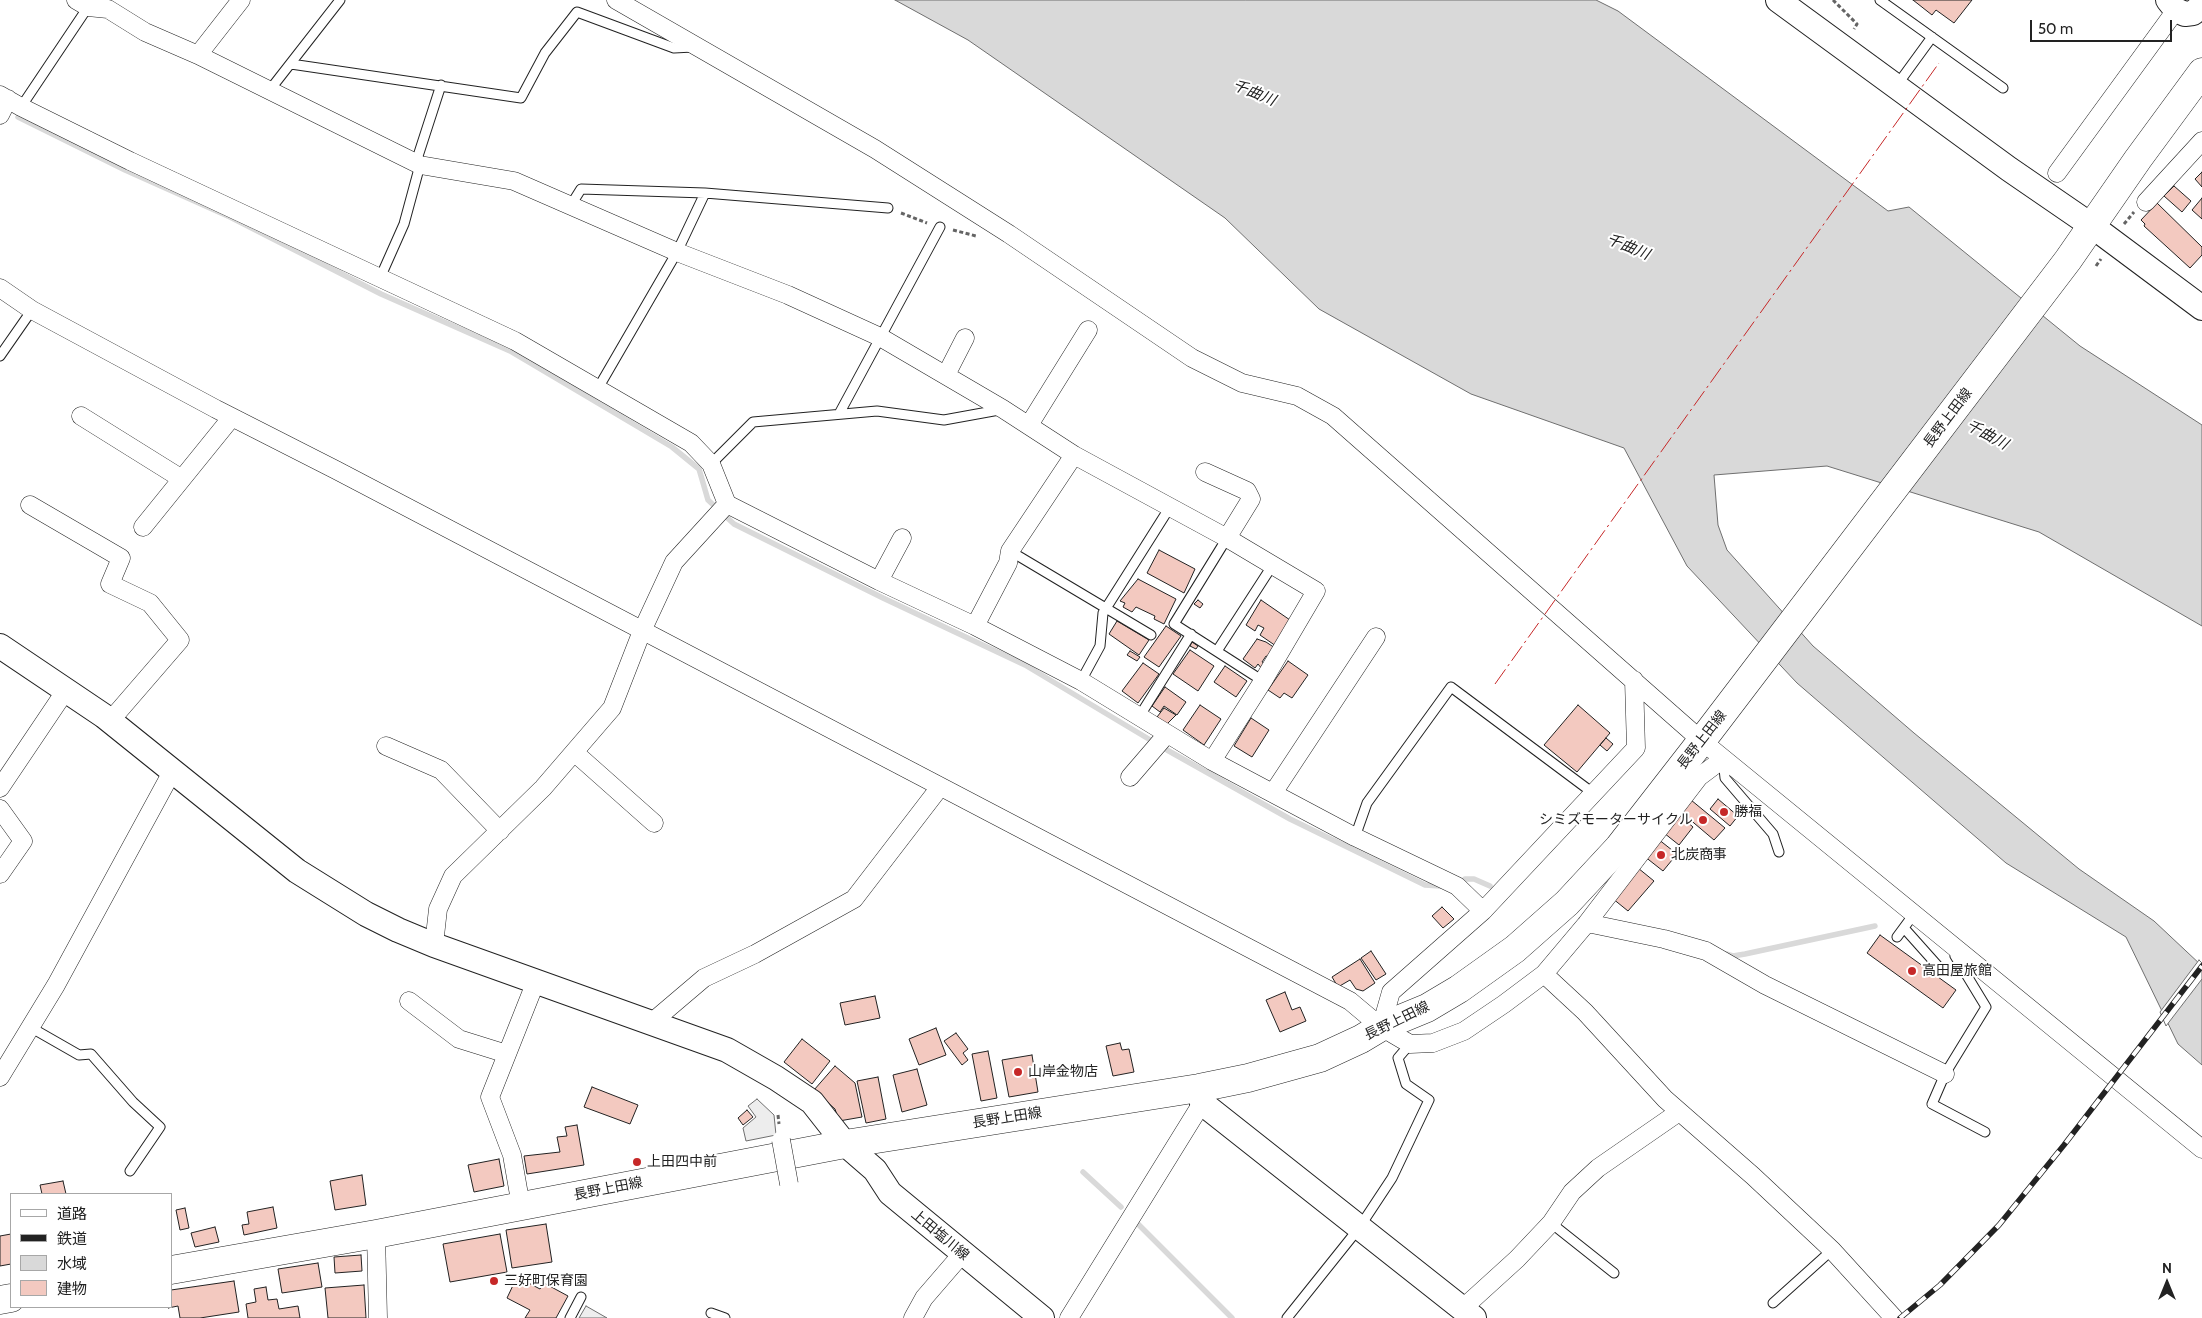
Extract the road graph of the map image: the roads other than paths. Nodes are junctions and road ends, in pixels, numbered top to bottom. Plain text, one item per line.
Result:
1 (241, 0) edge
2 (340, 0) edge
3 (616, 0) edge
4 (1778, 0) edge
5 (1880, 0) edge
6 (82, 4) edge
7 (112, 4) edge
8 (2172, 5) edge
9 (2202, 5) edge
10 (1932, 37) junction
11 (696, 47) junction
12 (198, 55) junction
13 (291, 64) junction
14 (2202, 72) edge
15 (441, 85) junction
16 (1896, 86) junction
17 (2003, 88) dead end
18 (269, 91) junction
19 (10, 100) edge
20 (0, 115) edge
21 (2202, 141) edge
22 (420, 165) junction
23 (2057, 173) dead end
24 (705, 193) junction
25 (2146, 202) dead end
26 (571, 205) junction
27 (888, 208) dead end
28 (2092, 226) junction
29 (940, 228) dead end
30 (677, 252) junction
31 (380, 278) junction
32 (0, 288) edge
33 (2202, 308) edge
34 (32, 310) junction
35 (1088, 330) dead end
36 (880, 337) junction
37 (965, 338) dead end
38 (0, 356) edge
39 (946, 375) junction
40 (598, 390) junction
41 (1003, 409) junction
42 (838, 414) junction
43 (81, 416) dead end
44 (232, 418) junction
45 (1029, 425) junction
46 (1074, 455) junction
47 (711, 464) junction
48 (1205, 472) dead end
49 (182, 479) junction
50 (727, 504) junction
51 (30, 505) dead end
52 (1170, 507) junction
53 (143, 527) dead end
54 (902, 538) dead end
55 (1227, 538) junction
56 (1010, 551) junction
57 (1272, 566) junction
58 (878, 582) junction
59 (1106, 608) junction
60 (975, 626) junction
61 (642, 631) junction
62 (1191, 634) junction
63 (1151, 635) dead end
64 (1376, 637) dead end
65 (0, 646) edge
66 (1217, 651) junction
67 (1634, 680) junction
68 (1081, 681) junction
69 (1264, 681) junction
70 (66, 690) junction
71 (1139, 717) junction
72 (110, 721) junction
73 (1167, 734) junction
74 (1706, 736) junction
75 (386, 746) dead end
76 (574, 752) junction
77 (1723, 759) junction
78 (1212, 761) junction
79 (172, 770) junction
80 (1130, 776) dead end
81 (940, 787) junction
82 (0, 788) edge
83 (1273, 793) junction
84 (1593, 793) junction
85 (0, 809) edge
86 (654, 823) dead end
87 (500, 831) junction
88 (1355, 837) junction
89 (1779, 852) dead end
90 (0, 874) edge
91 (1483, 911) junction
92 (1909, 921) junction
93 (1587, 923) junction
94 (1897, 937) dead end
95 (434, 945) junction
96 (1959, 951) junction
97 (1937, 965) dead end
98 (1544, 974) junction
99 (536, 981) junction
100 (410, 1001) dead end
101 (651, 1023) junction
102 (30, 1027) junction
103 (1381, 1027) junction
104 (1410, 1044) junction
105 (507, 1054) junction
106 (1945, 1074) junction
107 (0, 1076) edge
108 (1201, 1095) junction
109 (1679, 1112) junction
110 (1985, 1132) dead end
111 (781, 1140) dead end
112 (845, 1144) junction
113 (2202, 1149) edge
114 (130, 1171) dead end
115 (788, 1184) dead end
116 (521, 1206) junction
117 (1551, 1223) junction
118 (1359, 1228) junction
119 (376, 1234) junction
120 (1832, 1250) junction
121 (962, 1254) junction
122 (172, 1270) edge
123 (1614, 1273) dead end
124 (581, 1297) dead end
125 (1773, 1303) dead end
126 (711, 1313) dead end
127 (1464, 1315) edge
128 (378, 1318) edge
129 (570, 1318) edge
130 (725, 1318) edge
131 (913, 1318) edge
132 (1042, 1318) edge
133 (1069, 1318) edge
134 (1287, 1318) edge
135 (1894, 1318) edge

1 - 12 street
2 - 13 lane
3 - 11 street
4 - 16 street
5 - 10 lane
6 - 7 street
6 - 19 lane
7 - 12 street
8 - 9 street
8 - 23 street
10 - 16 lane
10 - 17 lane
11 - 15 lane
11 - 67 street
12 - 18 street
13 - 15 lane
13 - 18 lane
14 - 28 main road, 長野上田線
15 - 22 lane
16 - 28 street
18 - 22 street
19 - 20 street
19 - 31 street
21 - 25 street
22 - 26 street
22 - 31 lane
24 - 26 lane
24 - 27 lane
24 - 30 lane
26 - 30 street
28 - 33 street
28 - 74 main road, 長野上田線
29 - 36 lane
30 - 36 street
30 - 40 lane
31 - 40 street
32 - 34 street
34 - 38 lane
34 - 44 street
35 - 45 street
36 - 39 street
36 - 42 lane
37 - 39 street
39 - 41 street
40 - 47 street
41 - 42 lane
41 - 45 street
42 - 47 lane
43 - 49 street
44 - 49 street
44 - 61 street
45 - 46 street
46 - 52 street
46 - 56 street
47 - 50 street
48 - 55 street
49 - 53 street
50 - 58 street
50 - 61 street
51 - 72 street
52 - 55 street
52 - 59 lane
54 - 58 street
55 - 57 street
55 - 62 lane
56 - 59 lane
56 - 60 street
57 - 66 lane
57 - 69 street
58 - 60 street
59 - 63 lane
59 - 68 lane
60 - 68 street
61 - 76 street
61 - 81 street
62 - 66 lane
62 - 71 lane
64 - 83 street
65 - 70 street, 上田塩川線
66 - 69 lane
67 - 74 street
67 - 84 street
68 - 71 street
69 - 78 street
70 - 72 street, 上田塩川線
70 - 82 street
71 - 73 street
72 - 79 street, 上田塩川線
73 - 78 street
73 - 80 street
74 - 77 street
74 - 103 main road, 長野上田線
75 - 87 street
76 - 86 street
76 - 87 street
77 - 89 lane
77 - 92 street
77 - 93 street
78 - 83 street
79 - 95 street, 上田塩川線
79 - 102 street
81 - 101 street
81 - 103 street
83 - 88 street
84 - 88 lane
84 - 91 street
85 - 90 street
87 - 95 street
88 - 91 street
91 - 103 street
92 - 94 lane
92 - 96 street
92 - 97 lane
93 - 98 street
93 - 106 street
95 - 99 street, 上田塩川線
96 - 106 lane
96 - 113 street
98 - 104 street
98 - 109 street
99 - 101 street, 上田塩川線
99 - 105 street
100 - 105 street
101 - 112 street, 上田塩川線
102 - 107 street
102 - 114 lane
103 - 104 street
103 - 108 main road, 長野上田線
104 - 118 lane
105 - 116 street
106 - 110 lane
108 - 112 main road, 長野上田線
108 - 118 street
108 - 133 street
109 - 117 street
109 - 120 street
111 - 115 street, bridge
112 - 116 main road, 長野上田線
112 - 121 street, 上田塩川線
116 - 119 main road, 長野上田線
117 - 123 lane
117 - 127 street
118 - 127 street
118 - 134 lane
119 - 122 main road, 長野上田線
119 - 128 street
120 - 125 lane
120 - 135 street
121 - 131 street
121 - 132 street, 上田塩川線
124 - 129 lane
126 - 130 lane

